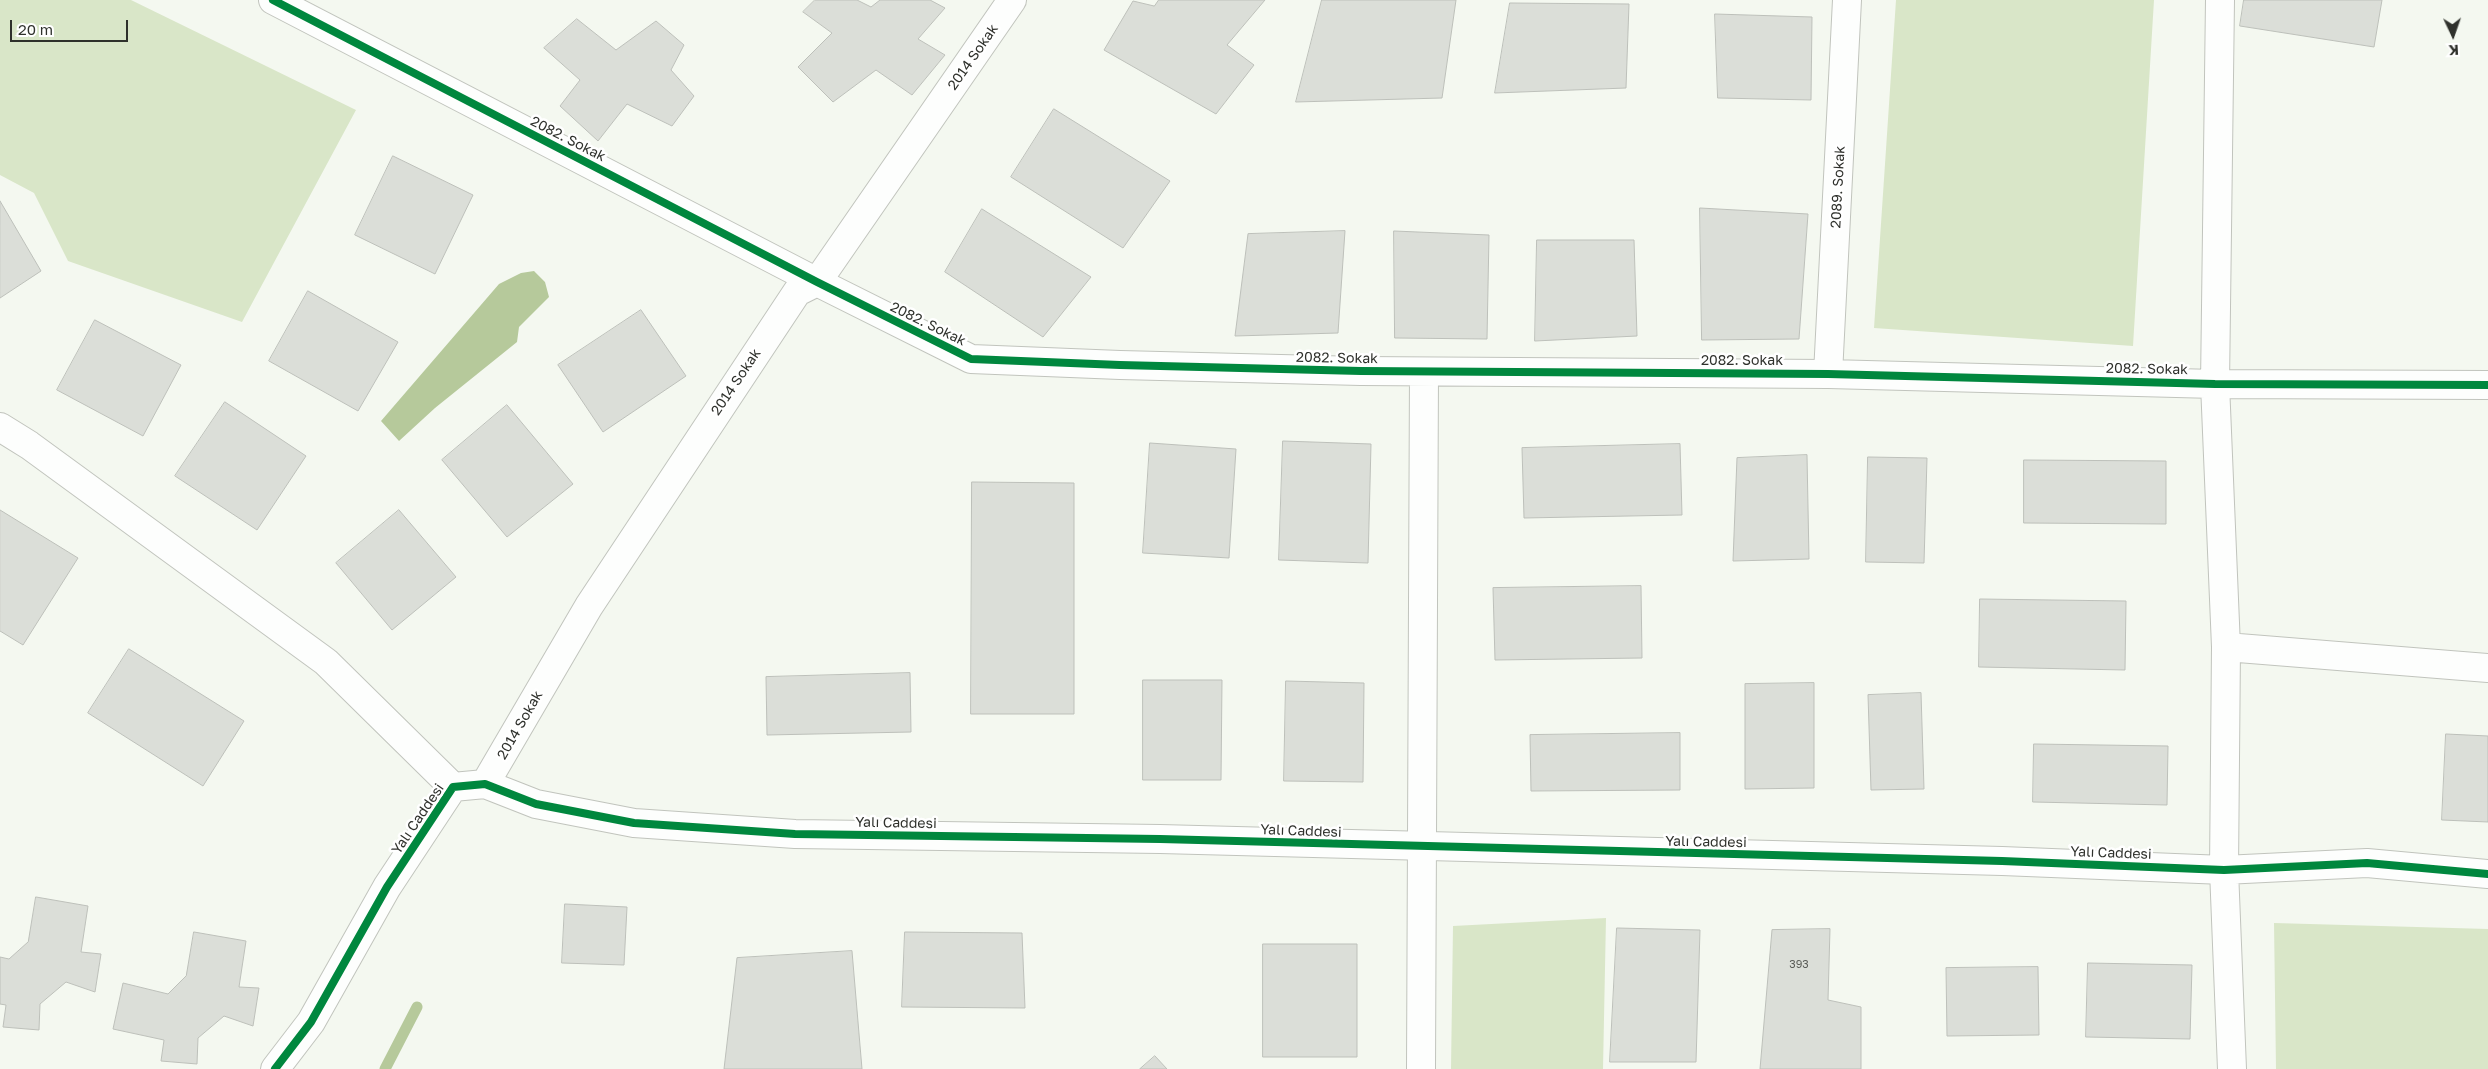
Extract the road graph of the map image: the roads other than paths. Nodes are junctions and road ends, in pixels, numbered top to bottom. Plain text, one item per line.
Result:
1 (273, 0) edge
2 (1012, 0) edge
3 (1847, 0) edge
4 (2220, 0) edge
5 (817, 282) junction
6 (1424, 372) junction
7 (1828, 374) junction
8 (2216, 384) junction
9 (2488, 385) edge
10 (0, 427) edge
11 (2226, 647) junction
12 (2488, 668) edge
13 (485, 784) junction
14 (453, 787) junction
15 (1422, 848) junction
16 (2224, 870) junction
17 (2488, 874) edge
18 (275, 1069) edge
19 (1421, 1069) edge
20 (2232, 1069) edge

1 - 5 street, 2082. Sokak
2 - 5 street, 2014 Sokak
3 - 7 street, 2089. Sokak
4 - 8 street
5 - 6 street, 2082. Sokak
5 - 13 street, 2014 Sokak
6 - 7 street, 2082. Sokak
6 - 15 street
7 - 8 street, 2082. Sokak
8 - 9 street, 2082. Sokak
8 - 11 street
10 - 14 street
11 - 12 street
11 - 16 street
13 - 14 street, Yalı Caddesi
13 - 15 street, Yalı Caddesi
14 - 18 street, Yalı Caddesi
15 - 16 street, Yalı Caddesi
15 - 19 street
16 - 17 street, Yalı Caddesi
16 - 20 street

